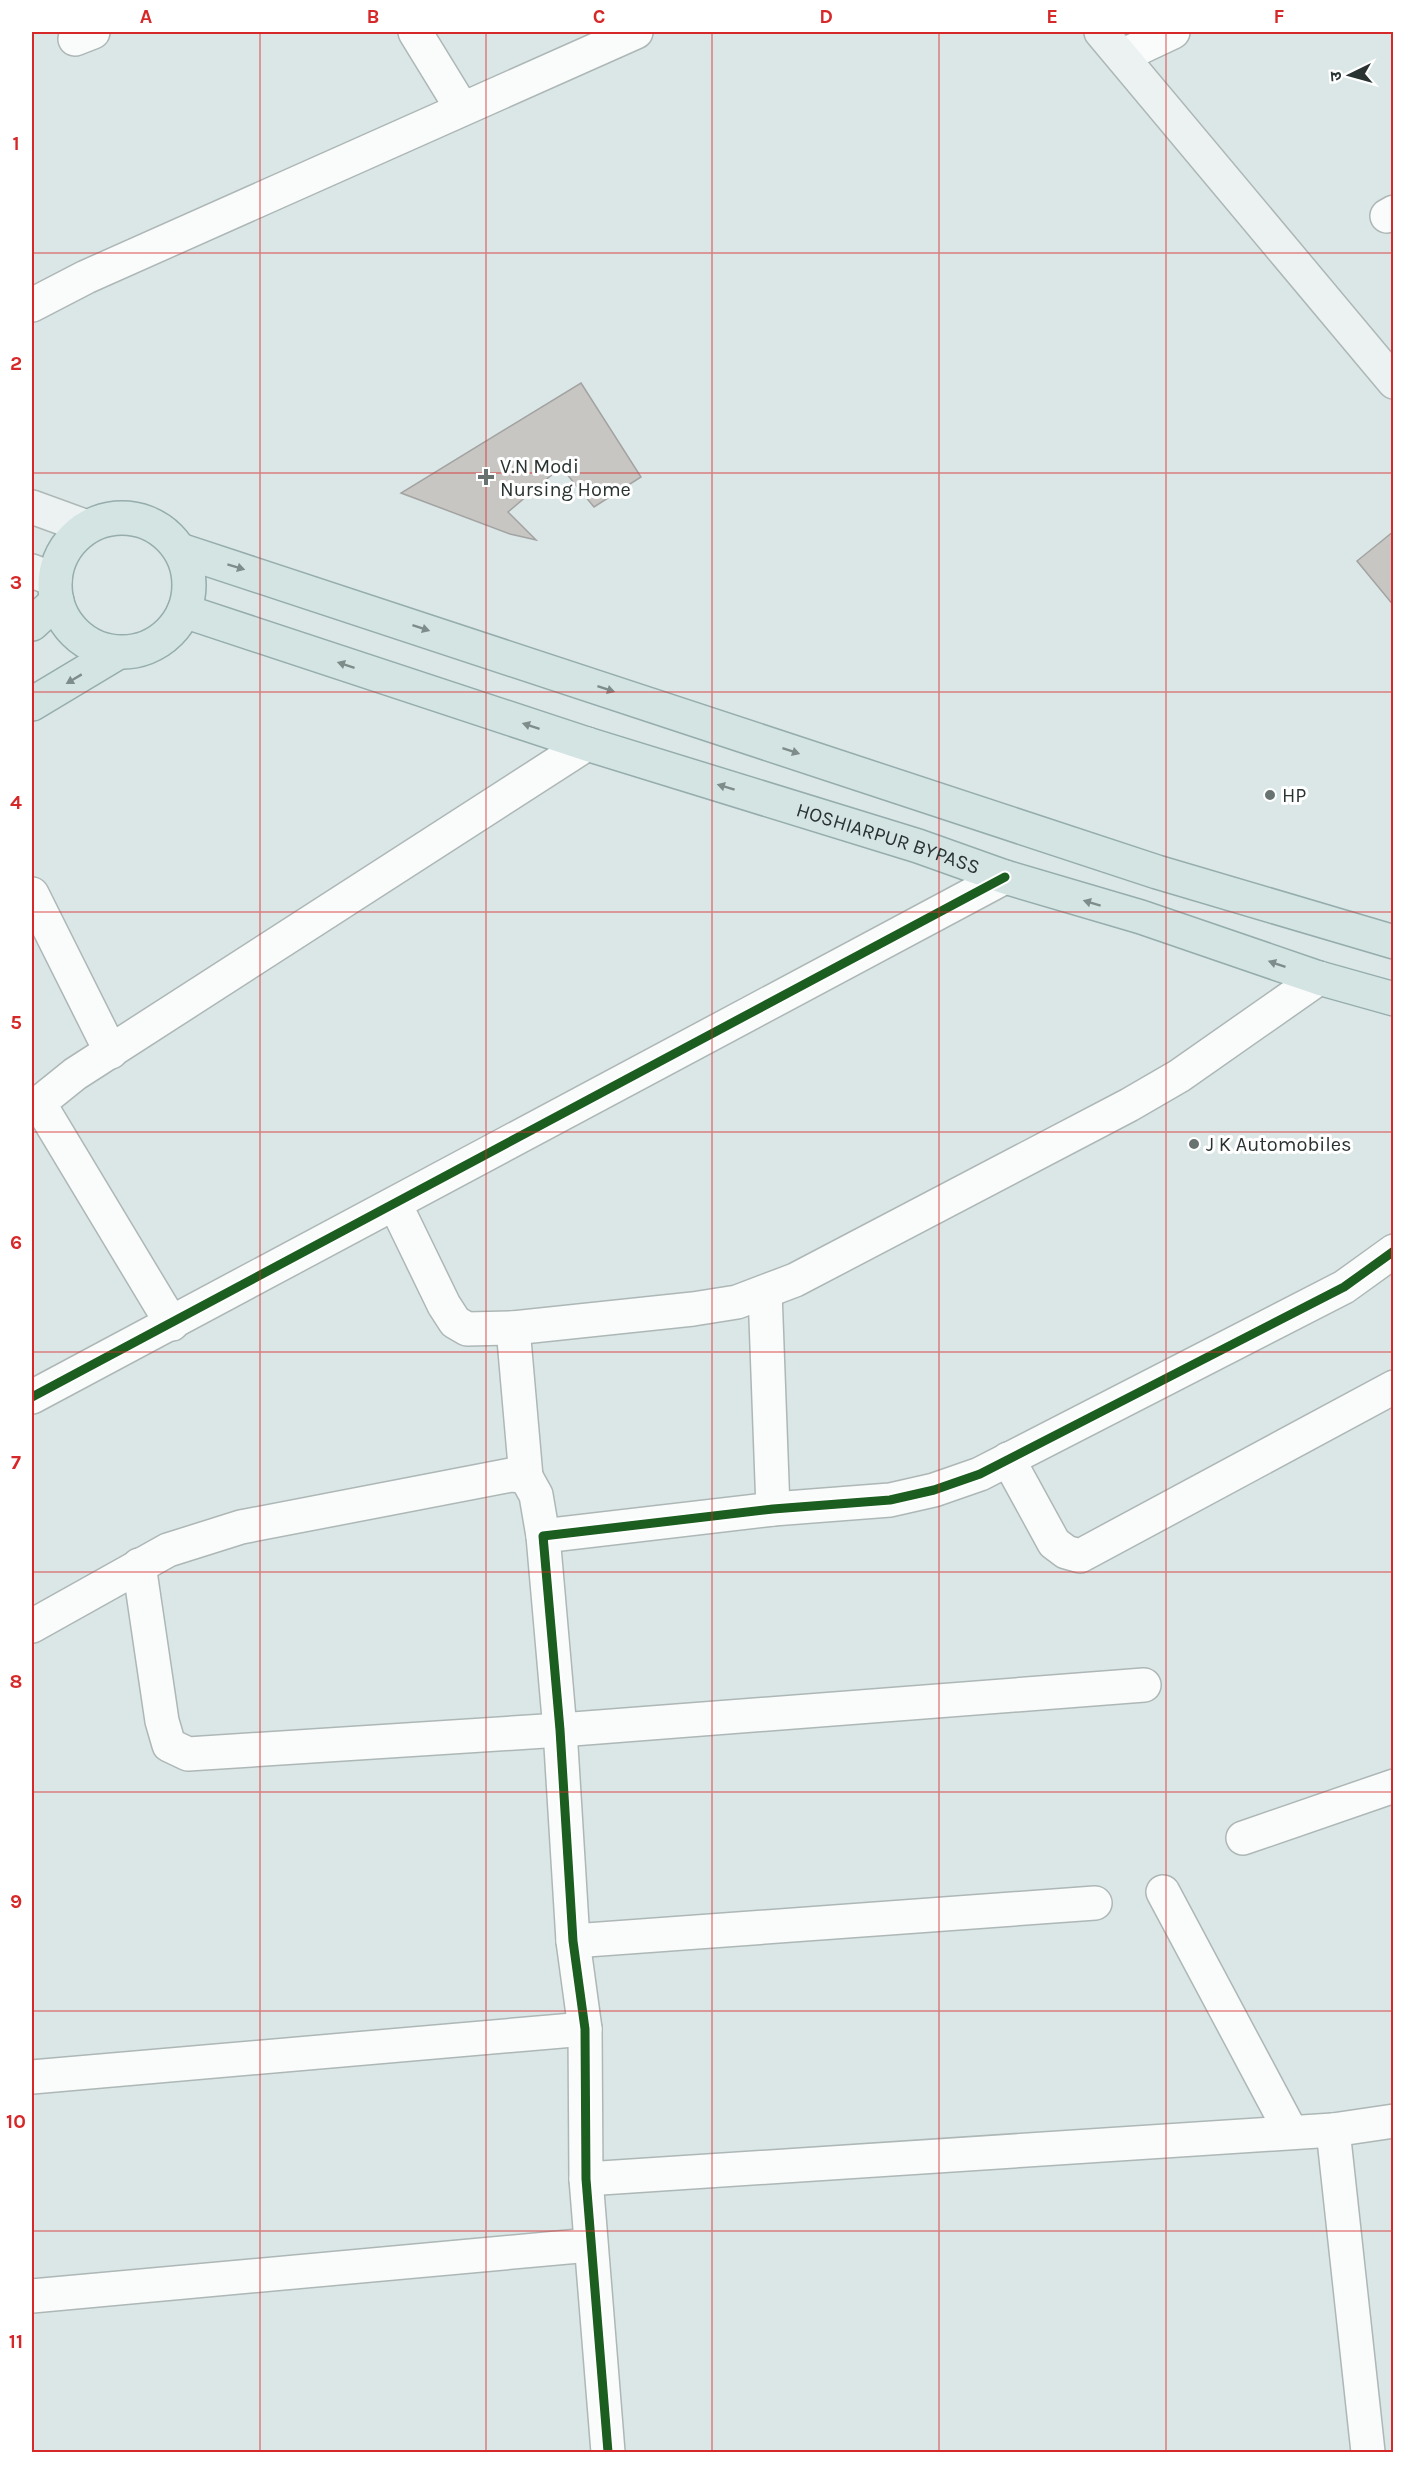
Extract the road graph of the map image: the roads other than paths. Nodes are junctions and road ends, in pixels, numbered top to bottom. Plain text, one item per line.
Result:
1 (415, 32) edge
2 (636, 32) edge
3 (1173, 32) edge
4 (1111, 44) edge
5 (461, 107) junction
6 (32, 305) edge
7 (1394, 382) edge
8 (32, 507) edge
9 (87, 527) junction
10 (180, 550) junction
11 (48, 584) edge
12 (184, 611) junction
13 (32, 624) edge
14 (117, 653) junction
15 (32, 704) edge
16 (587, 744) junction
17 (1157, 873) junction
18 (1005, 877) junction
19 (32, 894) edge
20 (1141, 917) junction
21 (1394, 942) edge
22 (1319, 978) junction
23 (1394, 999) edge
24 (111, 1052) junction
25 (35, 1105) edge
26 (395, 1204) junction
27 (1394, 1251) edge
28 (765, 1292) junction
29 (172, 1324) junction
30 (513, 1328) junction
31 (1394, 1387) edge
32 (32, 1397) edge
33 (1008, 1459) junction
34 (526, 1477) junction
35 (773, 1509) junction
36 (543, 1536) junction
37 (139, 1565) junction
38 (32, 1626) edge
39 (1144, 1685) dead end
40 (560, 1730) junction
41 (1394, 1786) edge
42 (1243, 1838) dead end
43 (1163, 1892) dead end
44 (1095, 1903) dead end
45 (573, 1941) junction
46 (585, 2029) junction
47 (32, 2077) edge
48 (1394, 2121) edge
49 (1333, 2130) junction
50 (1292, 2132) junction
51 (586, 2179) junction
52 (590, 2245) junction
53 (32, 2296) edge
54 (608, 2452) edge
55 (1368, 2452) edge

1 - 5 street
2 - 5 street
3 - 4 street
4 - 7 main road
5 - 6 street
8 - 9 main road
9 - 10 highway
9 - 11 highway
10 - 12 highway
10 -> 17 highway
11 - 13 highway
11 - 14 highway
12 - 14 highway
16 -> 12 highway, HOSHIARPUR BYPASS
14 -> 15 highway
18 -> 16 highway, HOSHIARPUR BYPASS
16 - 24 street
17 - 20 highway
17 - 21 highway
20 -> 18 highway, HOSHIARPUR BYPASS
18 - 26 street
19 - 24 street
22 -> 20 highway, HOSHIARPUR BYPASS
22 - 23 highway, HOSHIARPUR BYPASS
22 - 28 street
24 - 25 street
25 - 29 street
26 - 29 street
26 - 30 street
27 - 33 street
28 - 30 street
28 - 35 street
29 - 32 street
30 - 34 street
31 - 33 street
33 - 35 street
34 - 36 street
34 - 37 street
35 - 36 street
36 - 40 street
37 - 38 street
37 - 40 street
39 - 40 street
40 - 45 street
41 - 42 street
43 - 50 street
44 - 45 street
45 - 46 street
46 - 47 street
46 - 51 street
48 - 49 street
49 - 50 street
49 - 55 street
50 - 51 street
51 - 52 street
52 - 53 street
52 - 54 street

